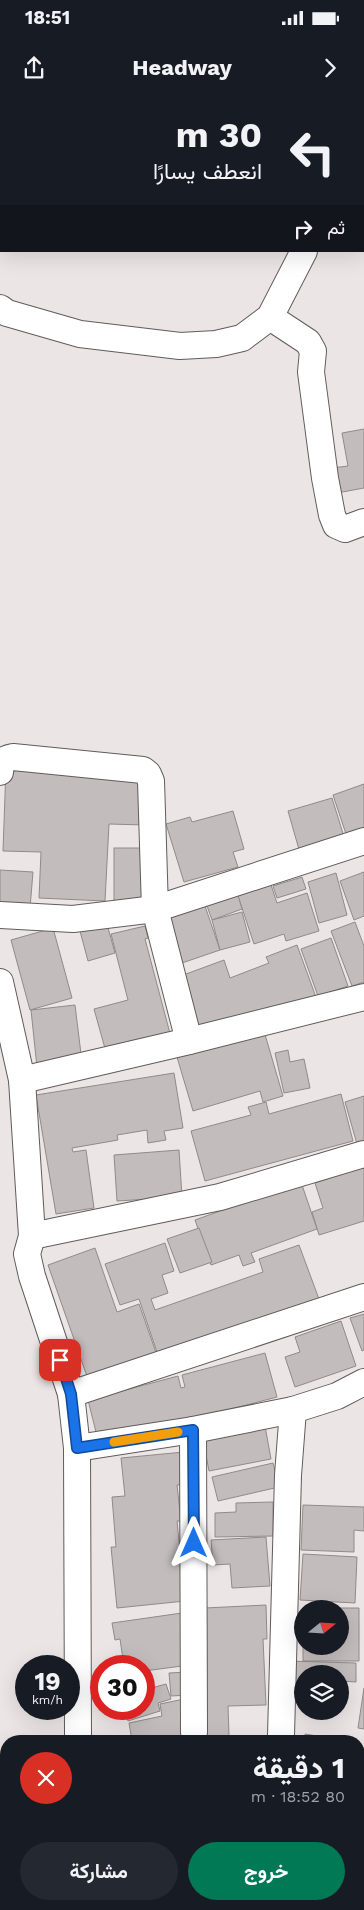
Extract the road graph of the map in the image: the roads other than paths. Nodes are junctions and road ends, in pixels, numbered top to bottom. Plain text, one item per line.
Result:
1 (303, 252) edge
2 (0, 308) edge
3 (270, 317) junction
4 (364, 522) edge
5 (0, 772) edge
6 (364, 842) edge
7 (155, 909) junction
8 (0, 915) edge
9 (0, 982) edge
10 (364, 996) edge
11 (189, 1041) junction
12 (22, 1080) junction
13 (364, 1154) edge
14 (32, 1236) junction
15 (364, 1297) edge
16 (364, 1382) edge
17 (71, 1394) junction
18 (293, 1410) junction
19 (193, 1430) junction
20 (77, 1448) junction
21 (194, 1732) dead end
22 (78, 1734) dead end
23 (281, 1735) edge

1 - 3 street
2 - 3 street
3 - 4 street
5 - 7 street
6 - 7 street
7 - 8 street
7 - 11 street
9 - 12 street
10 - 11 street
11 - 12 street
12 - 14 street
13 - 14 street
14 - 17 street
15 - 17 street
16 - 18 street
17 - 20 street
18 - 19 street
18 - 23 street
19 - 20 street
19 - 21 street
20 - 22 street

